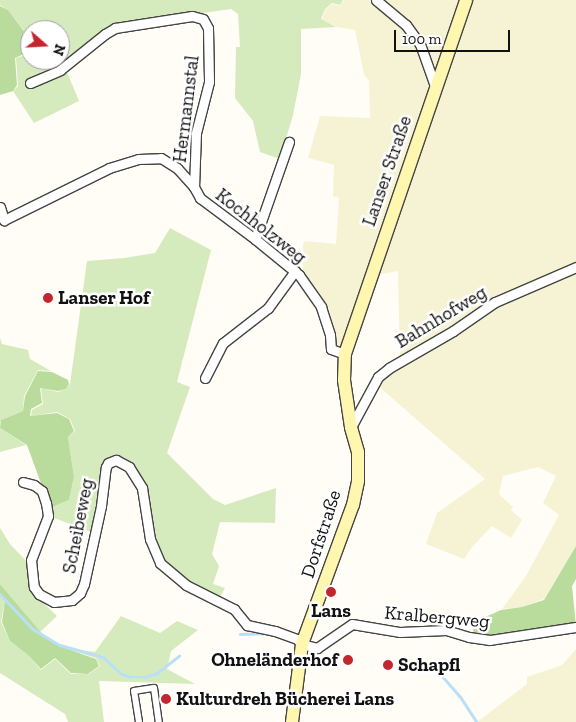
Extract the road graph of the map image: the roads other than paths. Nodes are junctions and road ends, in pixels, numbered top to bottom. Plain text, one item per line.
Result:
1 (376, 0) edge
2 (466, 0) edge
3 (30, 83) dead end
4 (436, 89) junction
5 (289, 142) dead end
6 (194, 187) junction
7 (0, 207) edge
8 (255, 239) junction
9 (576, 268) edge
10 (295, 271) junction
11 (345, 354) junction
12 (205, 378) dead end
13 (351, 427) junction
14 (23, 482) dead end
15 (576, 626) edge
16 (302, 644) junction
17 (139, 722) edge
18 (159, 722) edge
19 (292, 722) edge

1 - 4 street
2 - 4 main road, Lanser Straße
3 - 6 street, Hermannstal
4 - 11 main road, Lanser Straße
5 - 8 street
6 - 7 street, Kochholzweg
6 - 8 street, Kochholzweg
8 - 10 street, Kochholzweg
9 - 13 street, Bahnhofweg
10 - 11 street, Kochholzweg
10 - 12 street
11 - 13 main road, Dorfstraße
13 - 16 main road, Dorfstraße
14 - 16 street, Scheibeweg
15 - 16 street, Kralbergweg
16 - 19 main road, Dorfstraße
17 - 18 street

